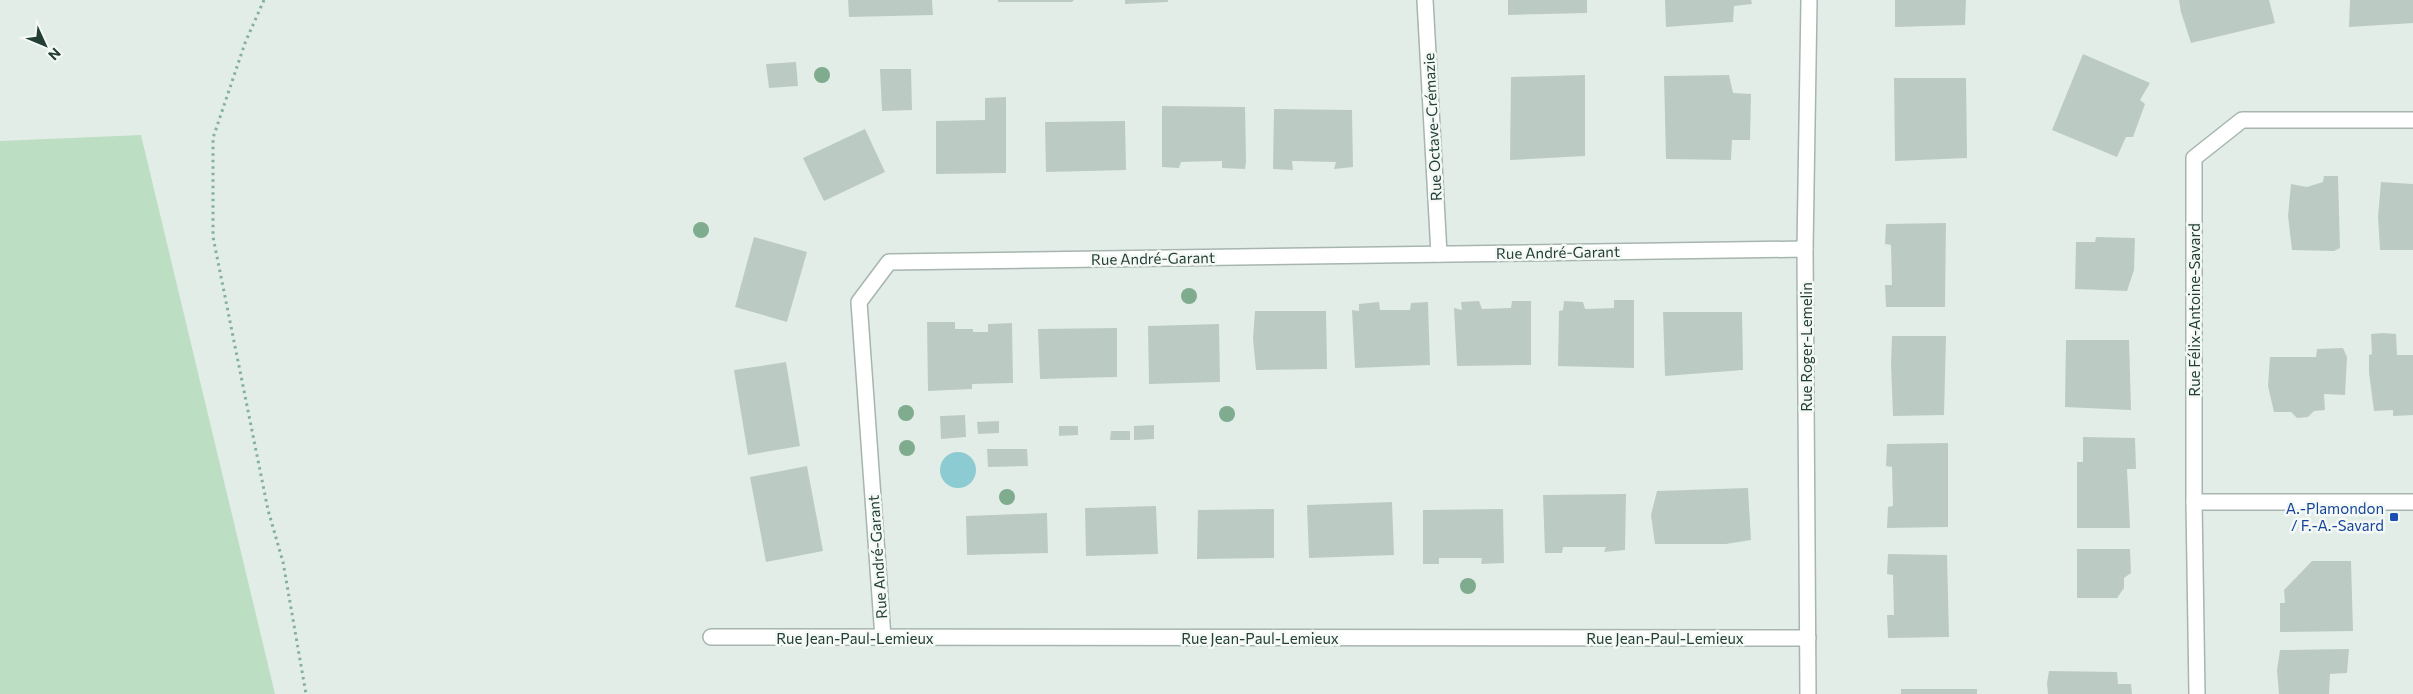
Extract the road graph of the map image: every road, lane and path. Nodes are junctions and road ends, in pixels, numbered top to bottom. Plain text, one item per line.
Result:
1 (264, 0) edge
2 (1425, 0) edge
3 (1809, 0) edge
4 (2413, 120) edge
5 (1805, 249) junction
6 (1439, 254) junction
7 (2194, 502) junction
8 (2413, 502) edge
9 (711, 637) dead end
10 (883, 638) junction
11 (1808, 638) junction
12 (306, 694) edge
13 (1808, 694) edge
14 (2197, 694) edge

1 - 12 path
2 - 6 street, Rue Octave-Crémazie
3 - 5 street, Rue Roger-Lemelin
4 - 7 street, Rue Félix-Antoine-Savard
5 - 6 street, Rue André-Garant
5 - 11 street, Rue Roger-Lemelin
6 - 10 street, Rue André-Garant
7 - 8 street
7 - 14 street, Rue Félix-Antoine-Savard
9 - 10 street, Rue Jean-Paul-Lemieux
10 - 11 street, Rue Jean-Paul-Lemieux
11 - 13 street, Rue Roger-Lemelin

